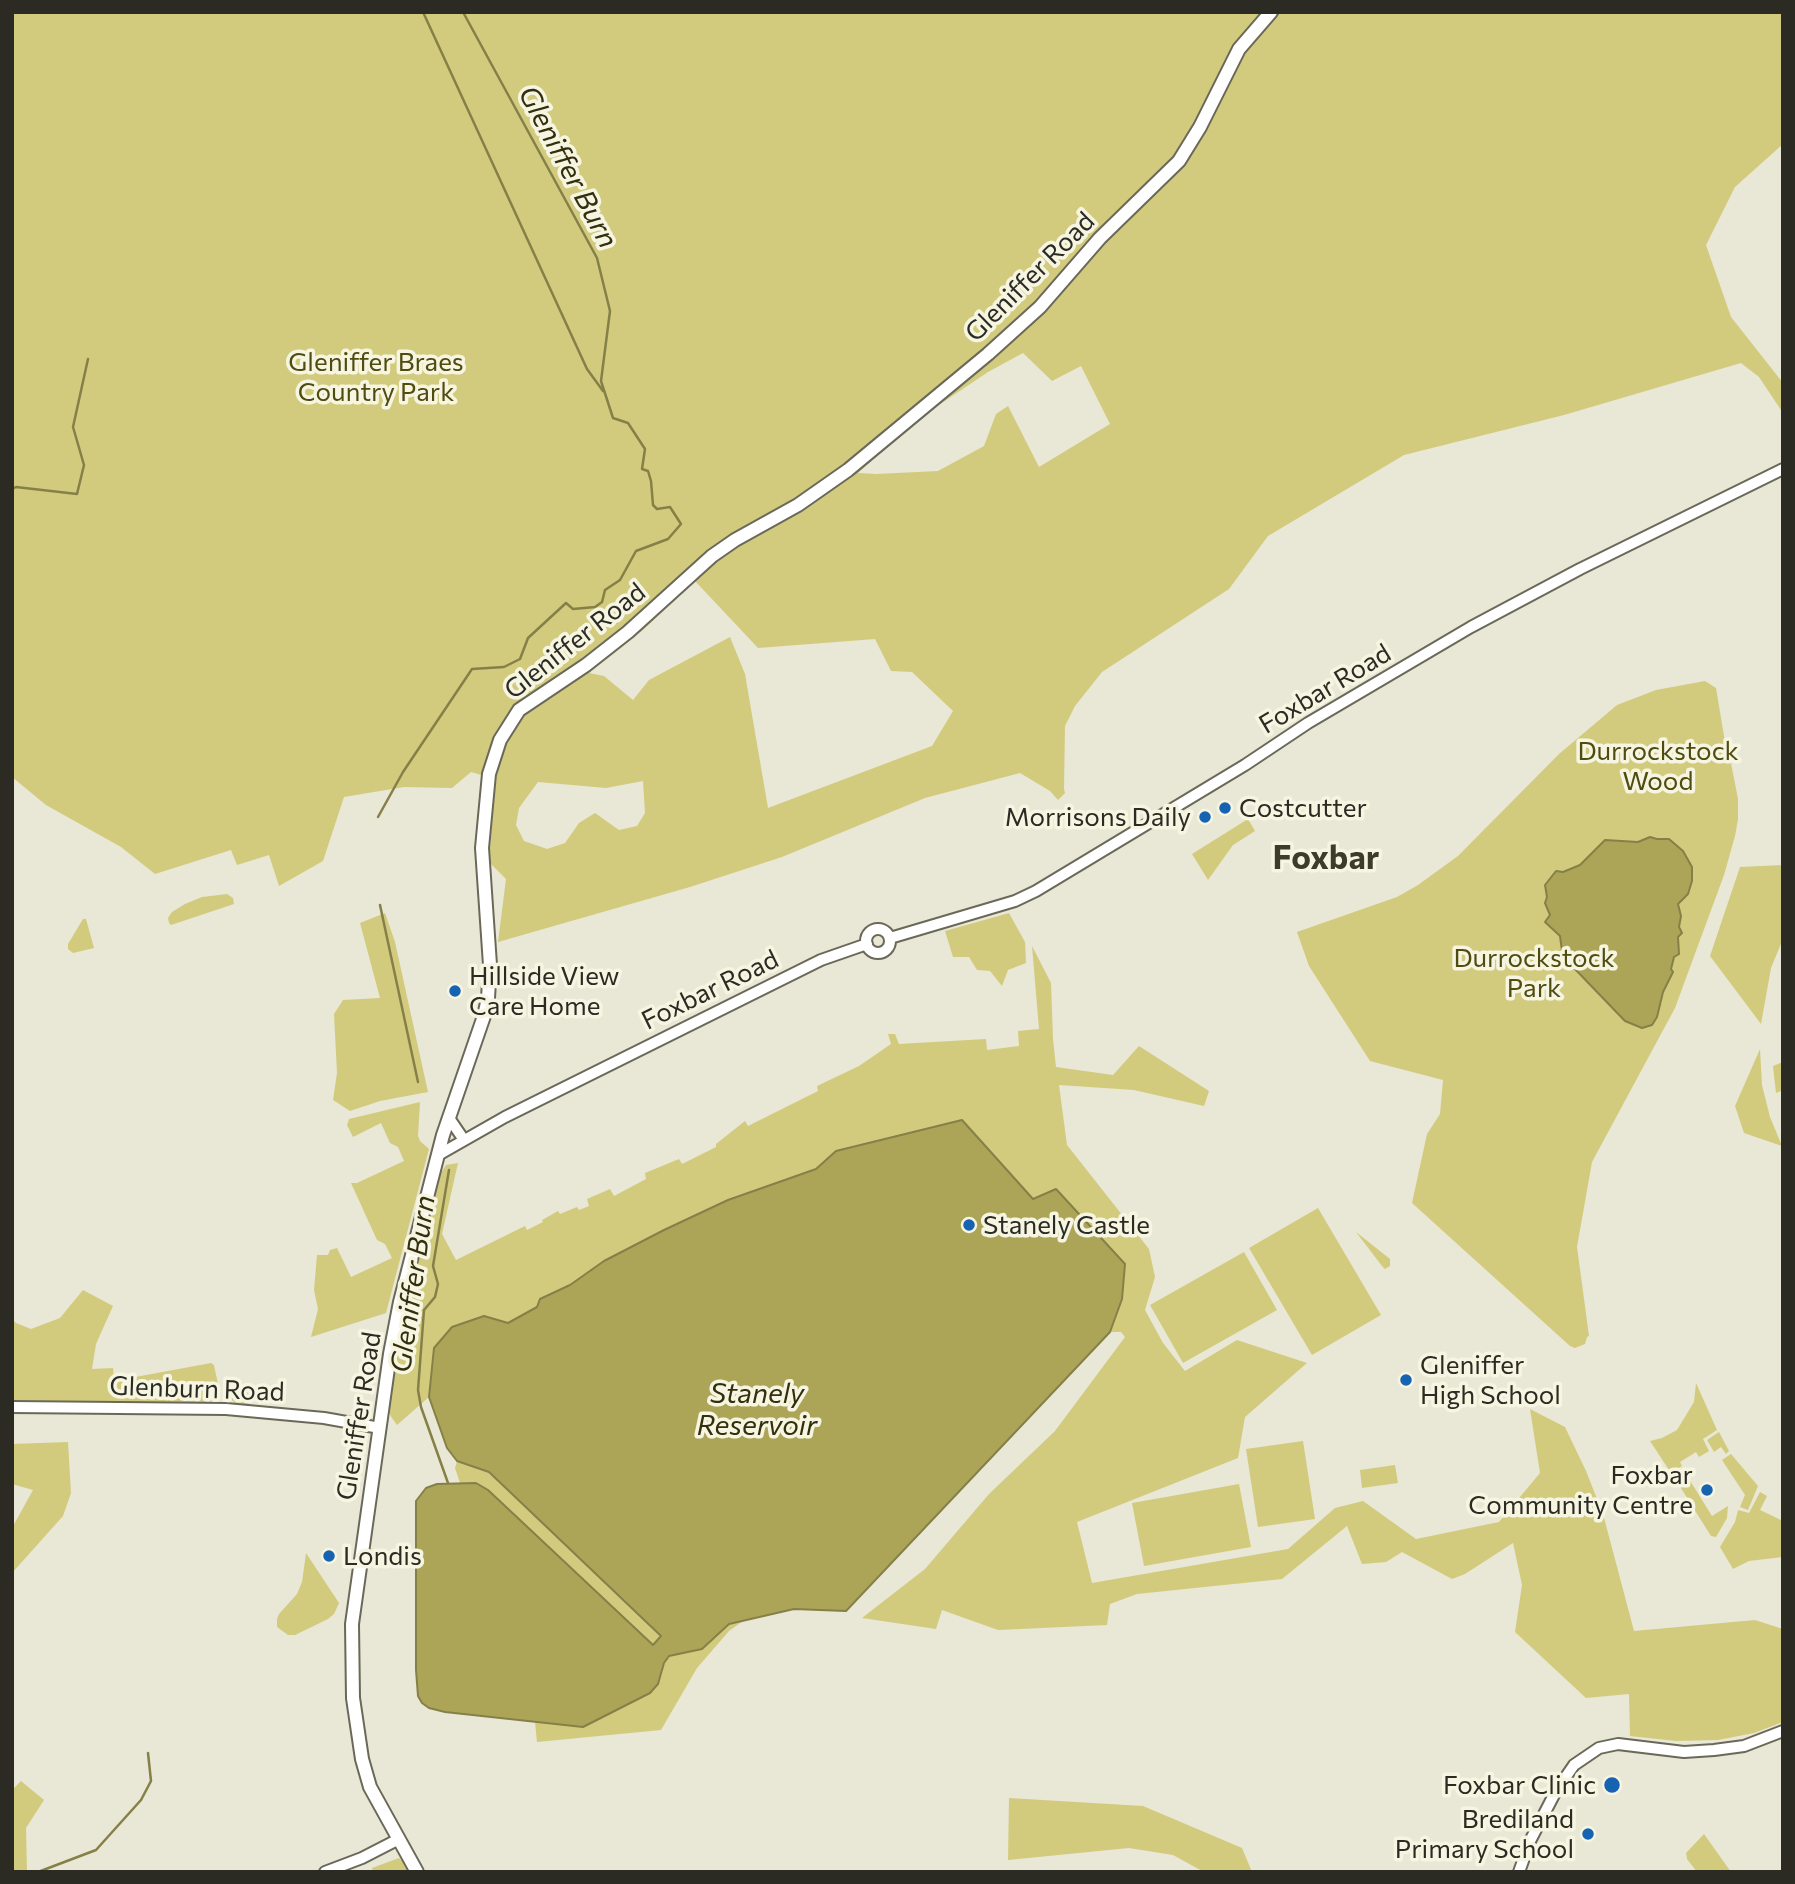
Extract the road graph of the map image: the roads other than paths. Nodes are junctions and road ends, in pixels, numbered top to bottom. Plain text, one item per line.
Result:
1 (1271, 12) edge
2 (1783, 469) edge
3 (890, 938) junction
4 (867, 944) junction
5 (449, 1118) junction
6 (464, 1140) junction
7 (440, 1154) junction
8 (12, 1407) edge
9 (380, 1428) junction
10 (1783, 1731) edge
11 (399, 1839) junction
12 (325, 1872) edge
13 (417, 1872) edge
14 (1519, 1872) edge

1 - 5 main road, Gleniffer Road
2 - 3 street, Foxbar Road
3 - 4 street
3 - 4 street
4 - 6 street, Foxbar Road
5 - 6 street
5 - 7 main road, Gleniffer Road
6 - 7 street, Foxbar Road
7 - 9 main road, Gleniffer Road
8 - 9 street, Glenburn Road
9 - 11 main road, Gleniffer Road
10 - 14 street
11 - 12 street
11 - 13 main road, Gleniffer Road

